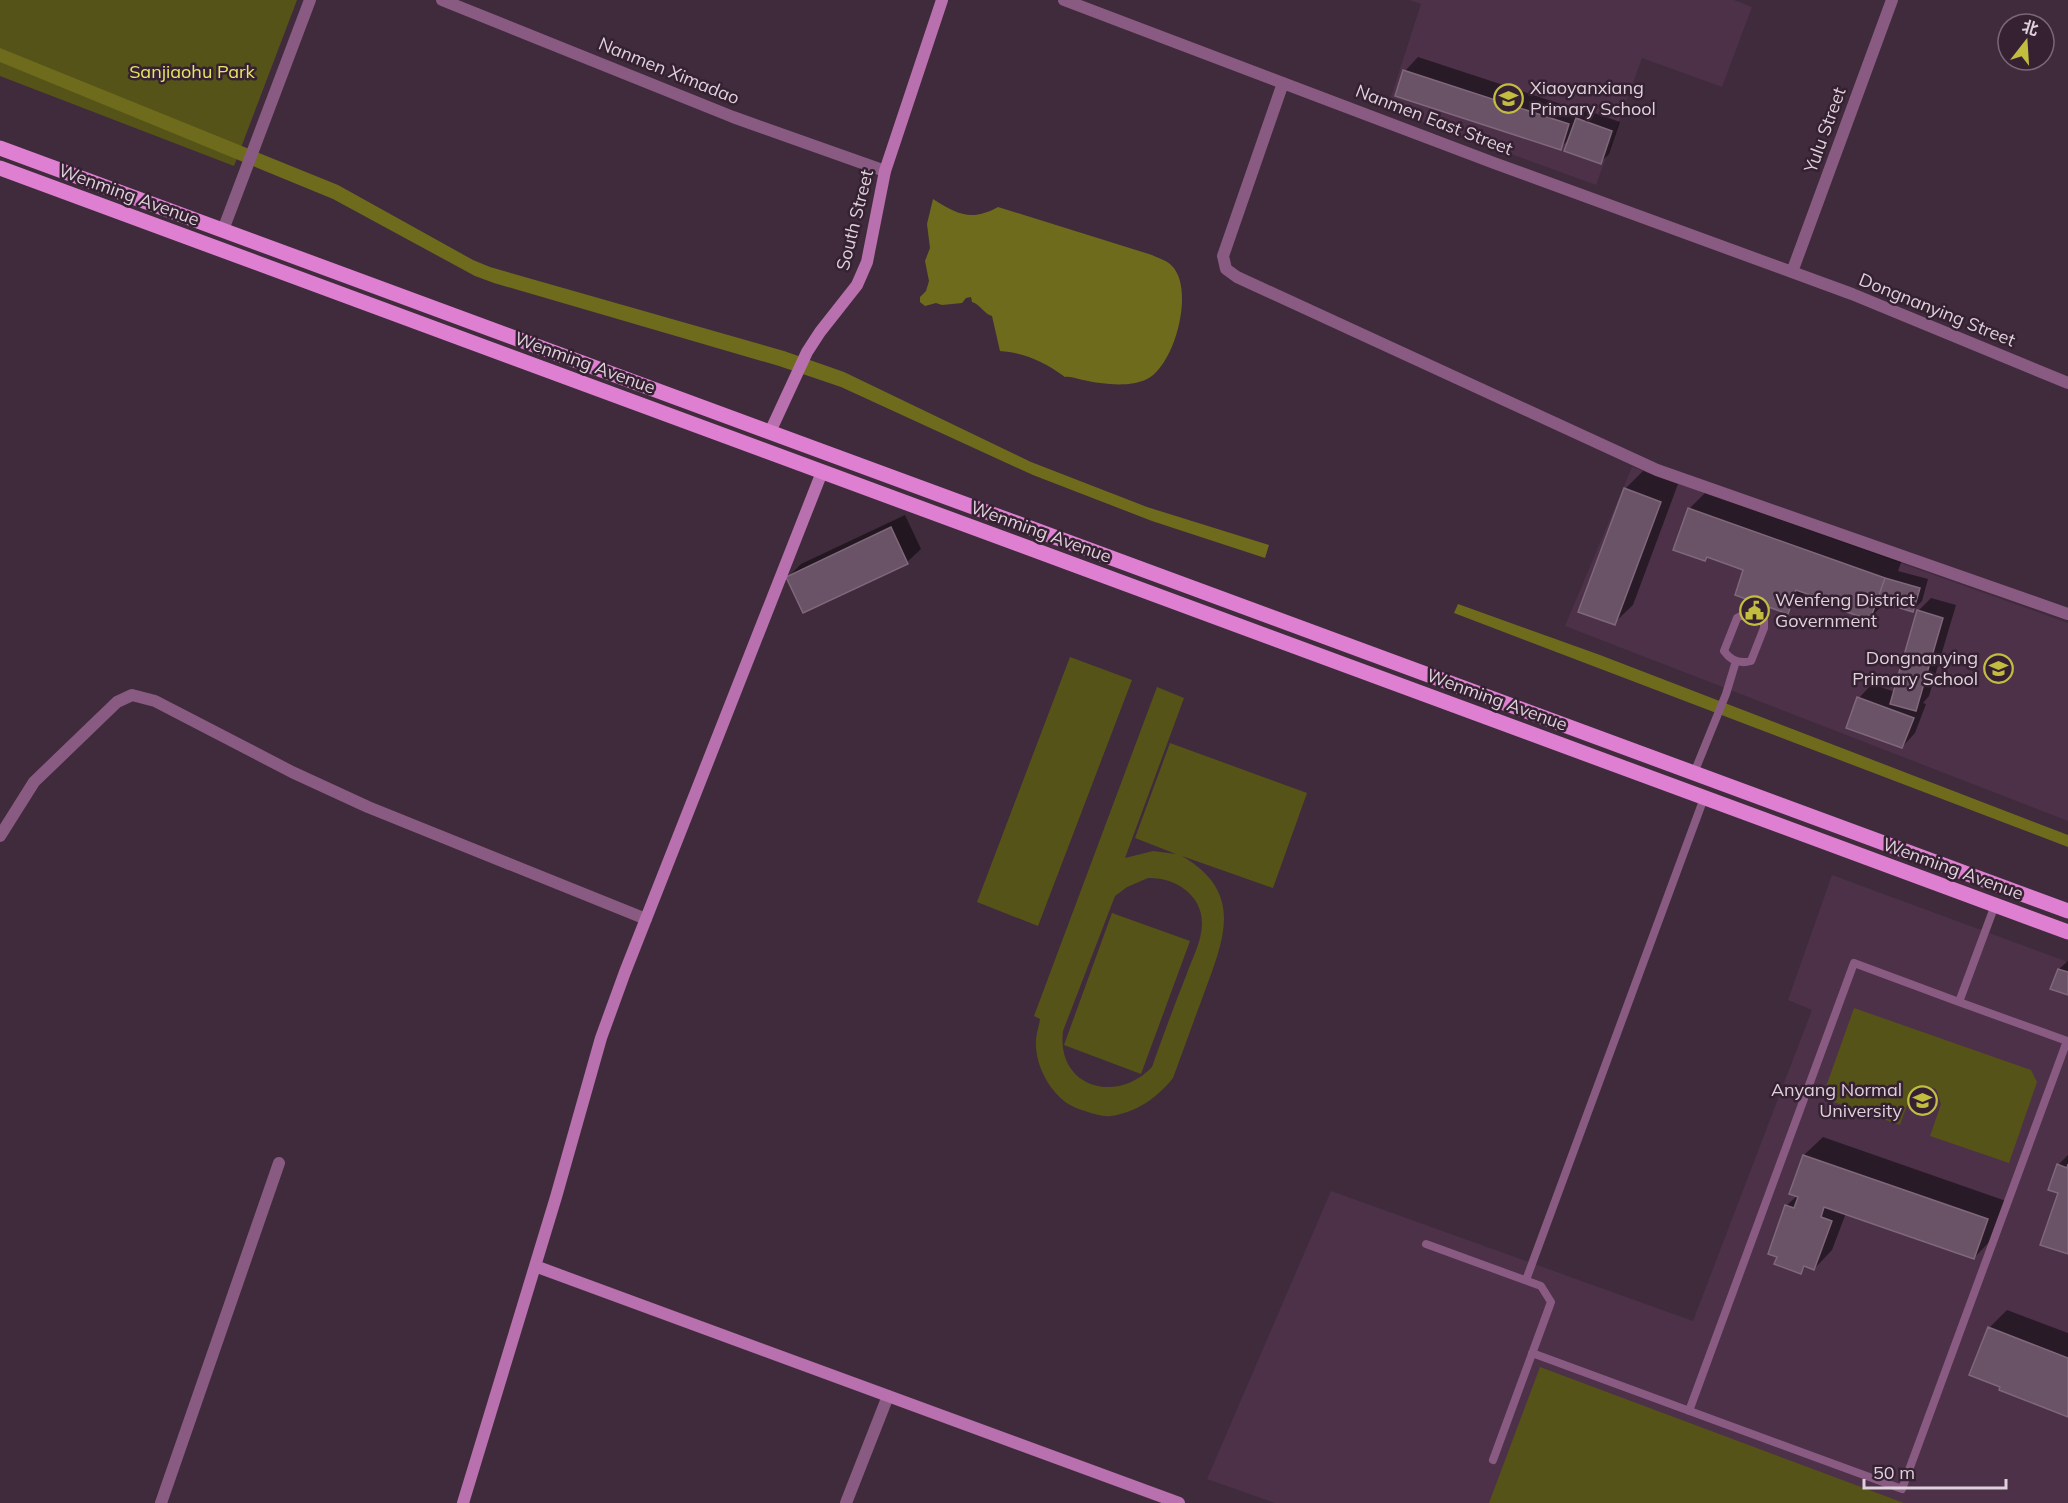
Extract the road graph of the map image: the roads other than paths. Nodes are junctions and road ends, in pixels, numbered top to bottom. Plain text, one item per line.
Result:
1 (310, 0) edge
2 (442, 0) edge
3 (942, 0) edge
4 (1064, 0) edge
5 (1893, 0) edge
6 (1284, 83) junction
7 (0, 148) edge
8 (0, 168) edge
9 (885, 171) junction
10 (223, 230) junction
11 (1792, 272) junction
12 (2068, 383) edge
13 (770, 432) junction
14 (822, 472) junction
15 (2068, 614) edge
16 (1736, 661) junction
17 (1694, 773) junction
18 (1704, 798) junction
19 (0, 836) edge
20 (1995, 905) junction
21 (2068, 911) edge
22 (646, 919) junction
23 (2068, 932) edge
24 (1959, 1002) junction
25 (279, 1163) dead end
26 (1426, 1244) dead end
27 (535, 1266) junction
28 (1526, 1280) junction
29 (1532, 1353) junction
30 (888, 1396) junction
31 (1689, 1411) junction
32 (1493, 1460) dead end
33 (161, 1503) edge
34 (463, 1503) edge
35 (846, 1503) edge
36 (1179, 1503) edge

1 - 10 street
2 - 9 street, Nanmen Ximadao
3 - 9 street, South Street
4 - 6 street, Nanmen East Street
5 - 11 street, Yulu Street
6 - 11 street, Nanmen East Street
6 - 15 street
7 - 10 main road, Wenming Avenue
8 - 14 main road, Wenming Avenue
9 - 13 street, South Street
10 - 13 main road, Wenming Avenue
11 - 12 street, Dongnanying Street
13 - 17 main road, Wenming Avenue
14 - 18 main road, Wenming Avenue
14 - 22 street
16 - 16 lane
16 - 17 lane
17 - 21 main road, Wenming Avenue
18 - 20 main road, Wenming Avenue
18 - 28 lane
19 - 22 street
20 - 23 main road, Wenming Avenue
20 - 24 lane
22 - 27 street
24 - 31 lane
24 - 31 lane
25 - 33 street
26 - 28 lane
27 - 30 street
27 - 34 street
28 - 29 lane
29 - 31 lane
29 - 32 lane
30 - 35 street
30 - 36 street

